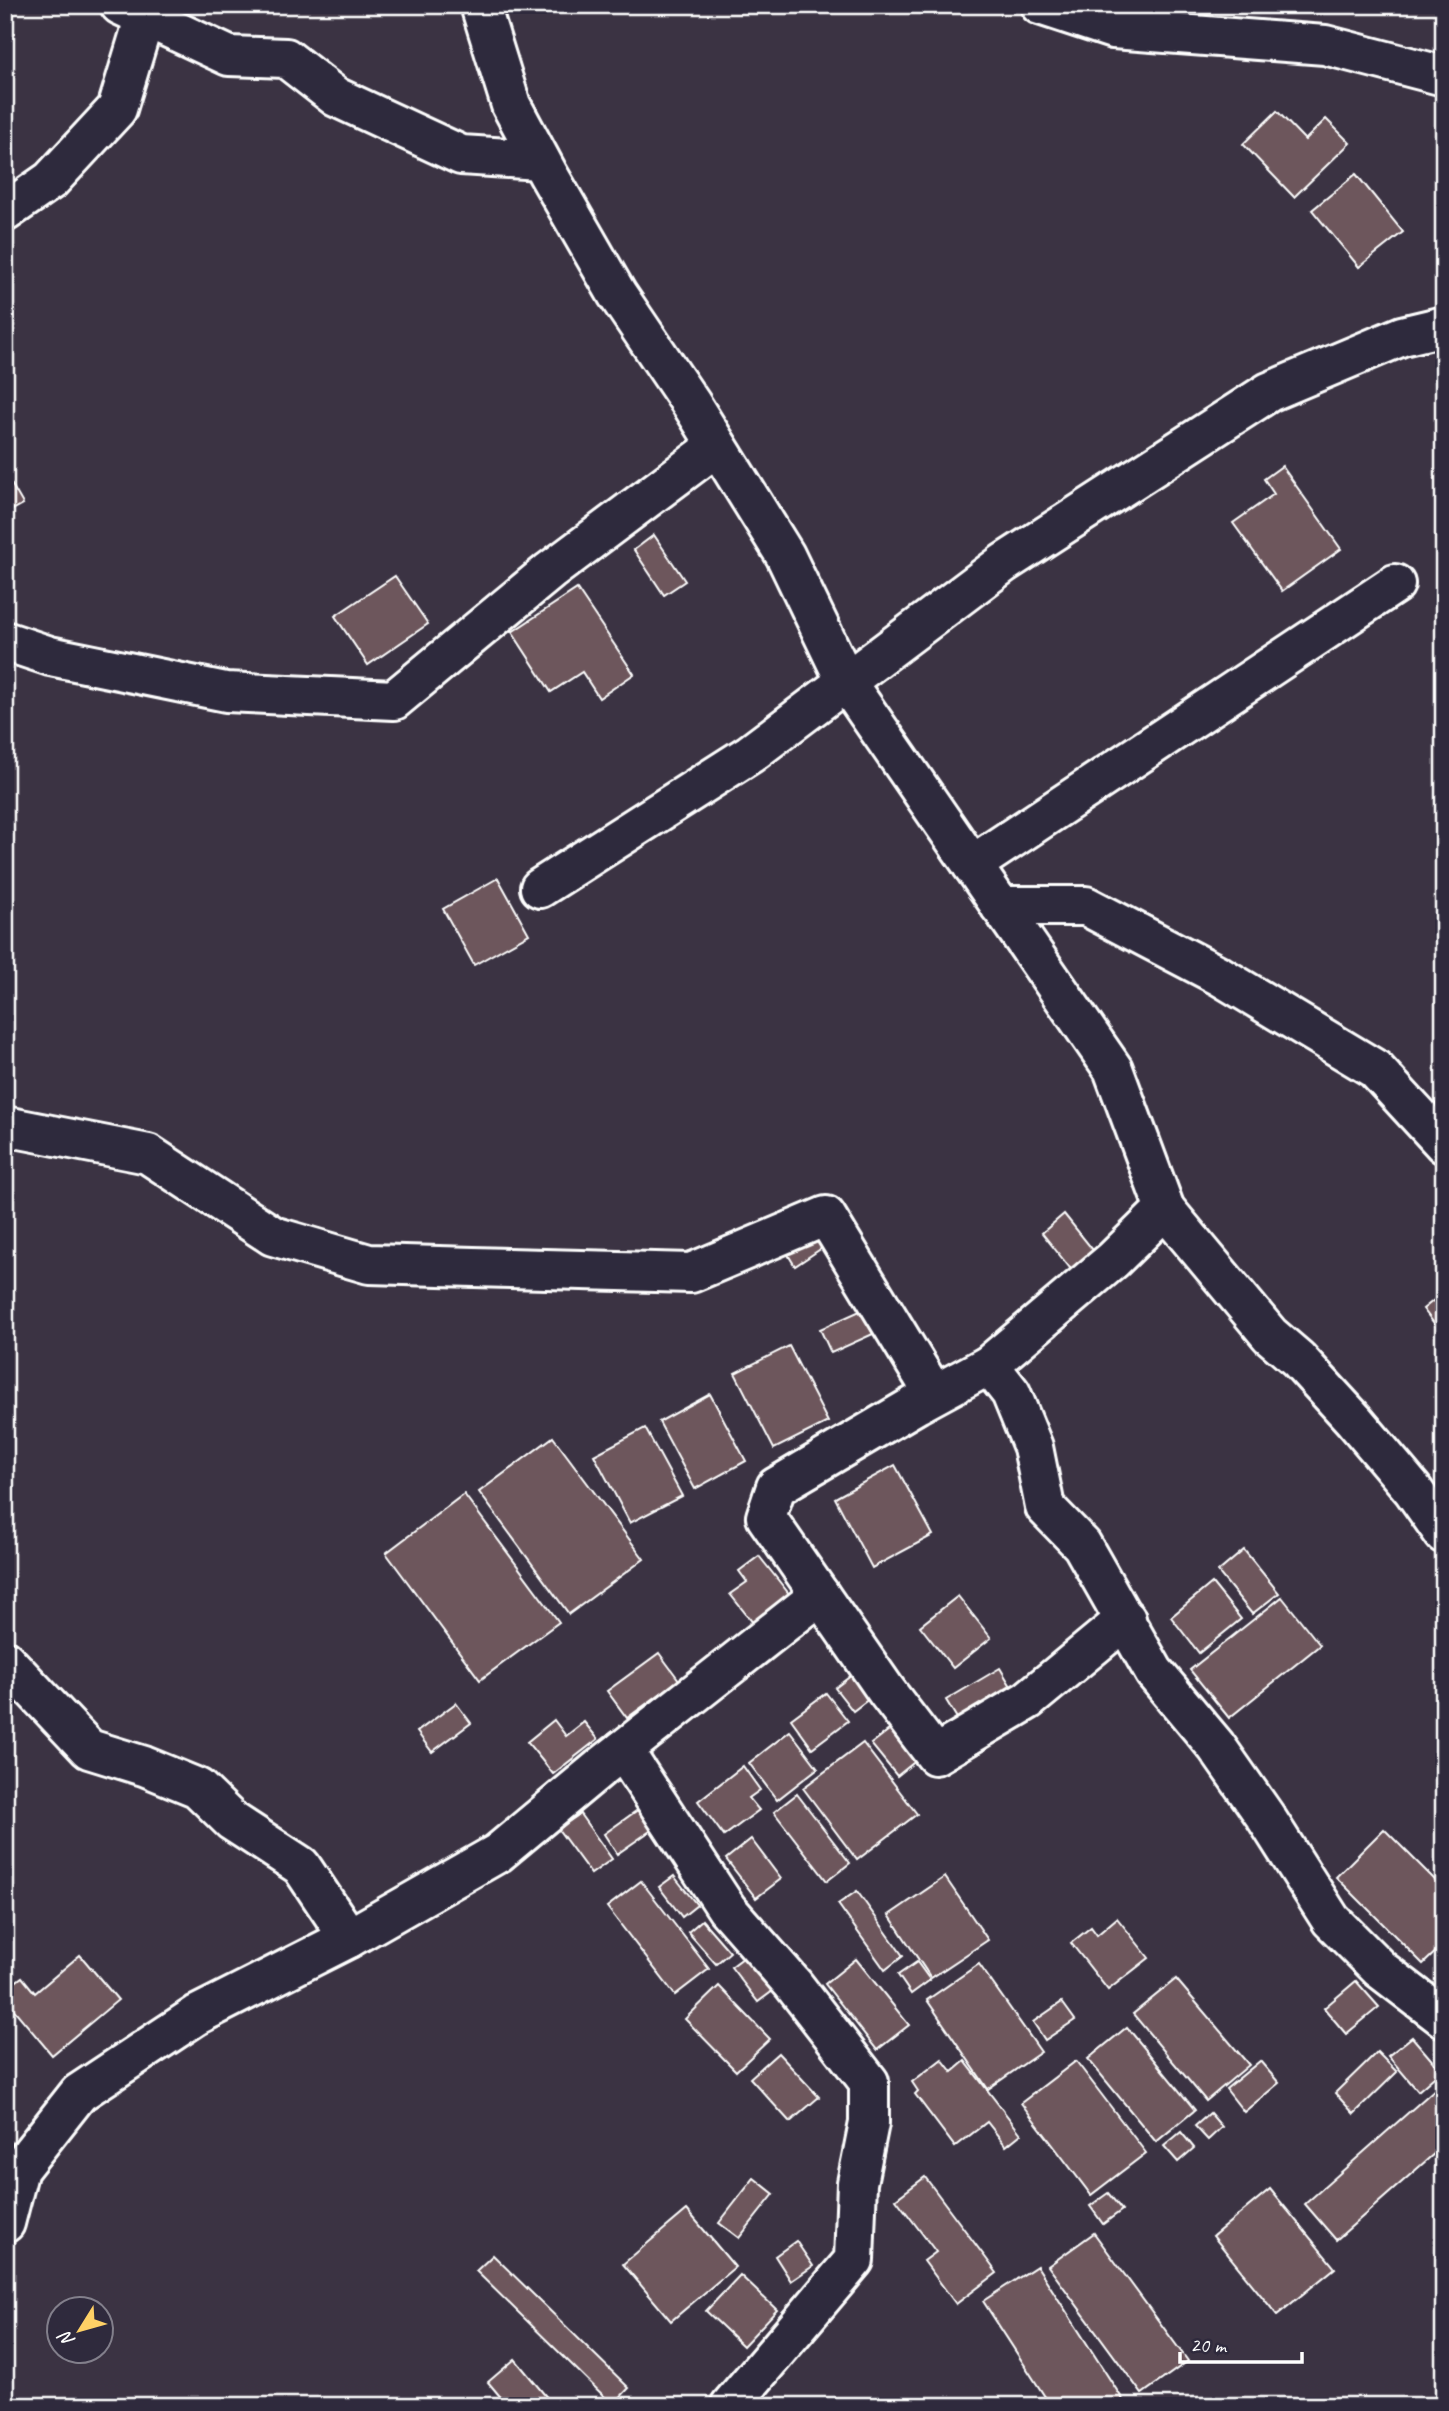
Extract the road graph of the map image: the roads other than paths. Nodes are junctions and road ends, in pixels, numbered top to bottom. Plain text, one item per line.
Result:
1 (480, 5) edge
2 (1040, 5) edge
3 (135, 9) edge
4 (1444, 75) edge
5 (540, 160) junction
6 (5, 212) edge
7 (1444, 326) edge
8 (717, 446) junction
9 (1395, 584) dead end
10 (5, 641) edge
11 (846, 682) junction
12 (972, 865) junction
13 (540, 888) dead end
14 (1000, 906) junction
15 (5, 1126) edge
16 (1444, 1144) edge
17 (1165, 1209) junction
18 (989, 1364) junction
19 (934, 1394) junction
20 (1444, 1534) edge
21 (820, 1595) junction
22 (1126, 1619) junction
23 (5, 1660) edge
24 (623, 1750) junction
25 (349, 1938) junction
26 (1444, 2018) edge
27 (5, 2223) edge
28 (730, 2406) edge

1 - 5 street
2 - 4 street
3 - 5 street
3 - 6 street
5 - 8 street
7 - 11 street
8 - 10 street
8 - 11 street
9 - 12 street
11 - 12 street
11 - 13 street
12 - 14 street
14 - 16 street
14 - 17 street
15 - 19 street
17 - 18 street
17 - 20 street
18 - 19 street
18 - 22 street
19 - 21 street
21 - 22 street
21 - 24 street
22 - 26 street
23 - 25 street
24 - 25 street
24 - 28 street
25 - 27 street

